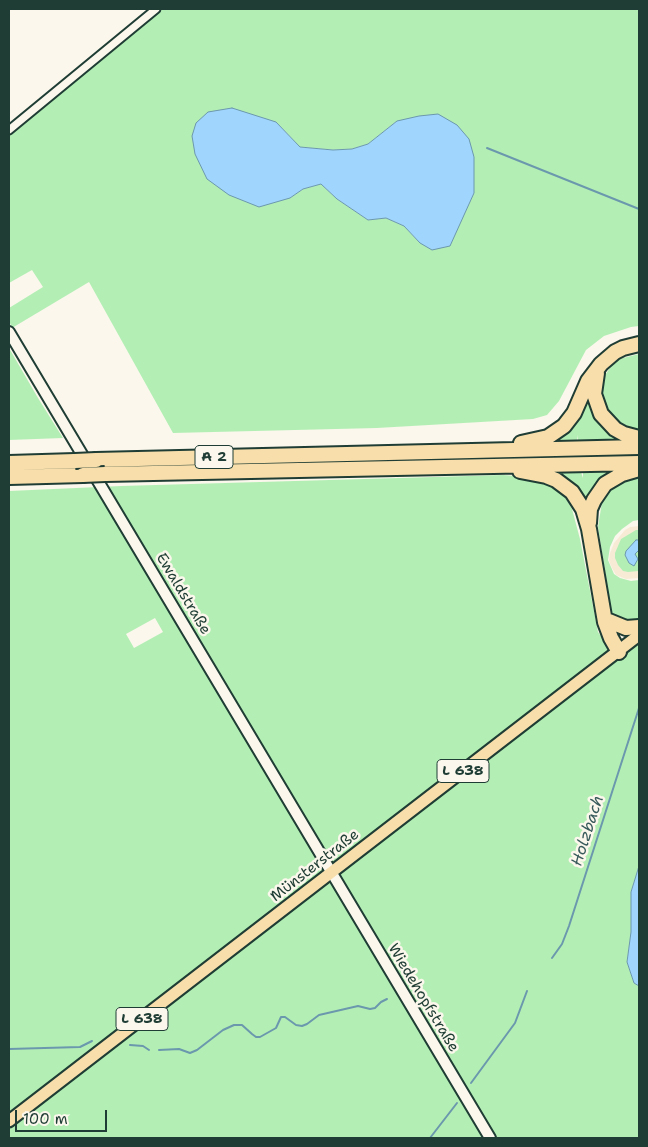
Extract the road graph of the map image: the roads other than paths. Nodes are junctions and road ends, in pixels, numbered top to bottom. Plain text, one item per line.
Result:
1 (156, 9) edge
2 (9, 130) edge
3 (9, 332) edge
4 (639, 344) edge
5 (601, 364) junction
6 (639, 438) edge
7 (639, 447) edge
8 (462, 451) junction
9 (9, 463) edge
10 (639, 463) edge
11 (482, 466) junction
12 (639, 469) edge
13 (9, 477) edge
14 (589, 529) junction
15 (601, 598) junction
16 (609, 621) junction
17 (639, 627) edge
18 (639, 635) edge
19 (622, 650) junction
20 (332, 873) junction
21 (9, 1121) edge
22 (490, 1138) edge

1 - 2 street
3 - 20 main road, Ewaldstraße
4 - 5 highway
5 - 6 highway
5 - 8 highway
7 - 8 highway, A 2
8 - 9 highway, A 2, bridge
10 - 11 highway, A 2
11 - 13 highway, A 2, bridge
11 - 14 highway
12 - 14 highway
14 - 15 highway
15 - 16 highway
15 - 19 highway
16 - 17 highway
16 - 19 highway
18 - 19 main road, Münsterstraße / L 638
19 - 20 main road, Münsterstraße / L 638
20 - 21 main road, Münsterstraße / L 638
20 - 22 main road, Wiedehopfstraße

